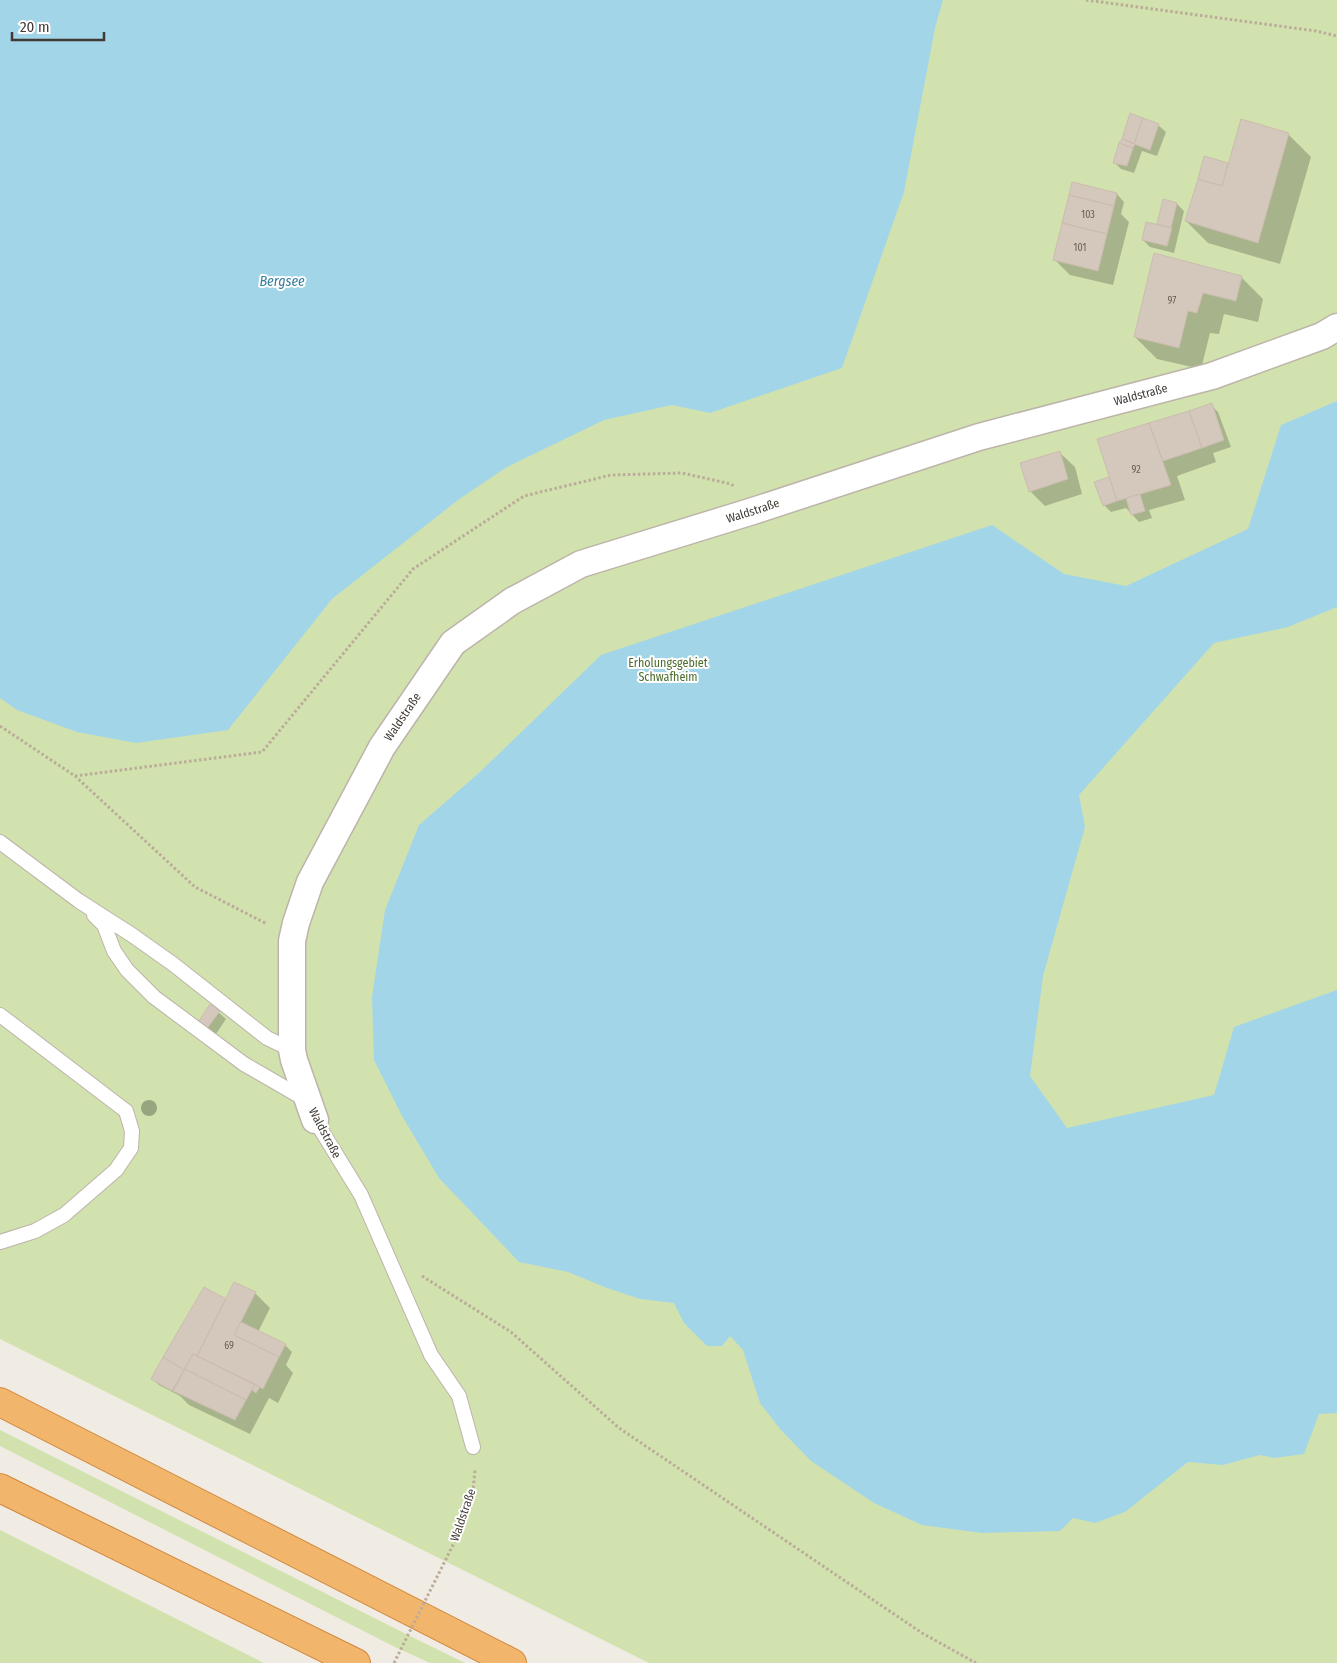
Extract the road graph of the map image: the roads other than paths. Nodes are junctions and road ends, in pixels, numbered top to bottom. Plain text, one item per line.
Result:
1 (1337, 327) edge
2 (0, 842) edge
3 (80, 900) junction
4 (0, 1015) edge
5 (292, 1050) junction
6 (312, 1111) junction
7 (0, 1242) edge
8 (0, 1402) edge
9 (473, 1447) road end
10 (0, 1488) edge
11 (356, 1663) edge
12 (512, 1663) edge

1 - 5 street, Waldstraße
2 - 3 lane
3 - 5 lane
3 - 6 lane
4 - 7 lane
5 - 6 street, Waldstraße
6 - 9 lane, Waldstraße
8 - 12 highway
10 - 11 highway

